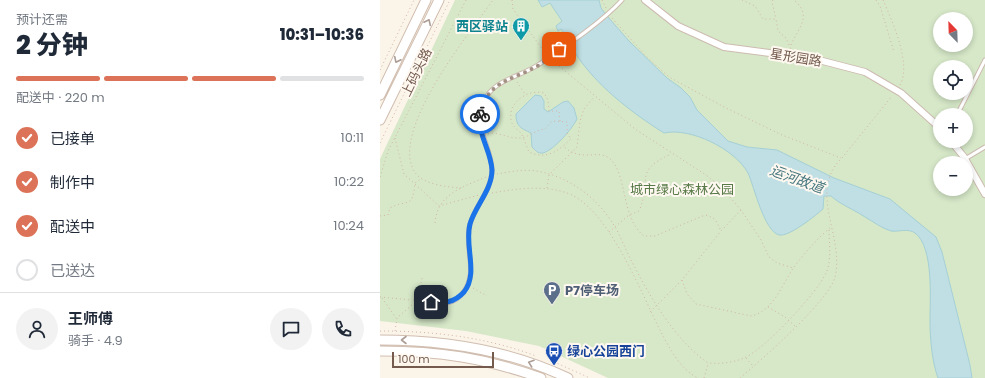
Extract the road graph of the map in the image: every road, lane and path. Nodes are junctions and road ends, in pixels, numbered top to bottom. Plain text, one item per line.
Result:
1 (414, 0) edge
2 (426, 0) edge
3 (439, 0) edge
4 (450, 0) edge
5 (466, 0) edge
6 (493, 0) edge
7 (512, 0) edge
8 (602, 0) edge
9 (622, 0) edge
10 (645, 0) edge
11 (742, 0) edge
12 (794, 0) edge
13 (876, 0) edge
14 (883, 0) edge
15 (772, 1) edge
16 (608, 13) junction
17 (776, 19) junction
18 (791, 45) junction
19 (894, 52) dead end
20 (792, 56) junction
21 (549, 57) junction
22 (985, 60) edge
23 (380, 70) edge
24 (513, 76) junction
25 (896, 90) junction
26 (525, 94) junction
27 (380, 95) edge
28 (594, 97) junction
29 (961, 108) edge
30 (380, 120) edge
31 (560, 122) junction
32 (933, 122) edge
33 (482, 136) junction
34 (395, 138) junction
35 (523, 138) junction
36 (380, 143) edge
37 (563, 146) junction
38 (985, 147) edge
39 (956, 148) edge
40 (572, 153) junction
41 (672, 154) junction
42 (963, 156) edge
43 (970, 156) edge
44 (842, 158) junction
45 (973, 173) edge
46 (492, 175) junction
47 (549, 175) junction
48 (380, 177) edge
49 (422, 178) junction
50 (415, 183) junction
51 (461, 188) junction
52 (547, 188) junction
53 (485, 194) junction
54 (985, 194) edge
55 (438, 206) junction
56 (741, 210) junction
57 (630, 215) junction
58 (380, 216) edge
59 (435, 223) dead end
60 (832, 225) junction
61 (615, 227) junction
62 (829, 228) junction
63 (721, 231) junction
64 (609, 232) junction
65 (793, 268) junction
66 (422, 278) dead end
67 (682, 280) junction
68 (469, 285) junction
69 (487, 296) dead end
70 (381, 297) edge
71 (416, 300) junction
72 (658, 306) junction
73 (768, 306) junction
74 (650, 312) junction
75 (397, 318) junction
76 (788, 320) junction
77 (796, 327) junction
78 (395, 331) dead end
79 (380, 340) edge
80 (380, 351) edge
81 (745, 358) junction
82 (708, 363) junction
83 (754, 366) junction
84 (541, 378) edge
85 (568, 378) edge
86 (698, 378) edge
87 (704, 378) edge
88 (740, 378) edge

1 - 23 path
2 -> 27 main road, 上码头路
30 -> 3 main road, 上码头路
4 - 36 path, 上码头路
5 - 34 path
6 - 49 path
7 - 21 path
8 - 16 path
9 - 16 lane
10 - 20 street, 星形园路
11 - 17 path
12 - 18 path
13 - 19 path
14 - 25 path
15 - 17 path
16 - 21 lane
16 - 44 path
17 - 18 path
18 - 20 path
20 - 25 street, 星形园路
21 - 24 lane
21 - 28 path
22 - 29 lane
24 - 26 path
24 - 33 lane
25 - 32 street, 星形园路
25 - 44 path
26 - 31 path
26 - 35 path
28 - 40 path
28 - 41 path
31 - 35 path
31 - 37 path
33 - 35 path
33 - 46 lane
34 - 48 path
34 - 50 path
35 - 37 path
37 - 40 path
38 - 43 lane
39 - 42 street
40 - 47 path
40 - 57 path
41 - 56 path
41 - 57 path
44 - 60 path
45 - 54 street
46 - 47 path
46 - 51 path
46 - 53 lane
47 - 52 path
47 - 61 path
49 - 50 path
49 - 51 path
50 - 55 path
50 - 58 path
51 - 55 path
52 - 53 path
52 - 64 path
53 - 55 path
53 - 68 lane
55 - 59 path
56 - 63 path
56 - 65 path
57 - 61 path
57 - 63 path
60 - 62 path
60 - 77 path
61 - 64 path
61 - 72 path
62 - 65 path
62 - 76 path
63 - 67 path
64 - 74 path
65 - 73 path
66 - 71 path
67 - 72 path
67 - 73 path
68 - 69 path
68 - 71 lane
70 - 71 path
70 - 75 path
71 - 75 path
72 - 74 path
72 - 82 path
73 - 76 path
74 - 86 path
75 - 78 path
76 - 77 path
76 - 81 path
77 - 83 path
85 -> 79 main road
80 - 84 main road
81 - 82 path
81 - 83 path
82 - 87 path
83 - 88 path

